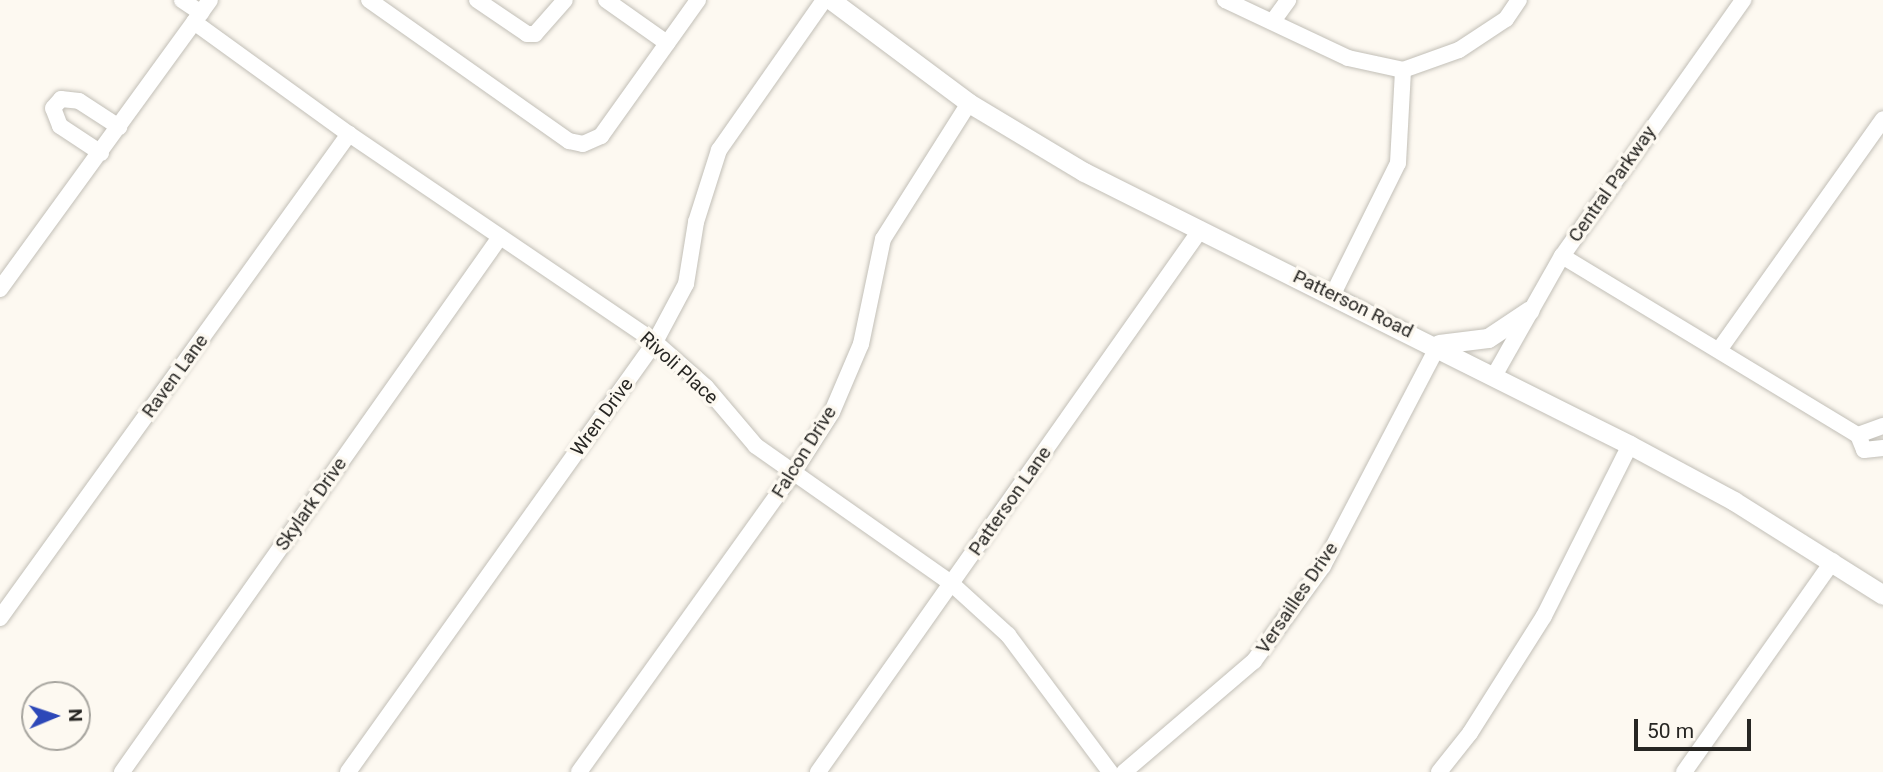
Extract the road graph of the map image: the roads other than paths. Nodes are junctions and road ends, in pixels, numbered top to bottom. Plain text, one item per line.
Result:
1 (182, 0) edge
2 (369, 0) edge
3 (477, 0) edge
4 (565, 0) edge
5 (606, 0) edge
6 (698, 0) edge
7 (824, 0) edge
8 (831, 0) edge
9 (1225, 0) edge
10 (1288, 0) edge
11 (1519, 0) edge
12 (1743, 0) edge
13 (202, 12) edge
14 (1273, 21) junction
15 (667, 43) junction
16 (1403, 70) junction
17 (970, 103) junction
18 (1883, 119) edge
19 (119, 127) junction
20 (349, 134) junction
21 (101, 153) junction
22 (1201, 229) junction
23 (500, 237) junction
24 (1562, 256) junction
25 (5, 270) edge
26 (0, 289) edge
27 (1333, 294) junction
28 (1530, 310) junction
29 (655, 342) junction
30 (1436, 345) junction
31 (1719, 350) junction
32 (1494, 376) junction
33 (1883, 426) edge
34 (1858, 435) junction
35 (1630, 445) junction
36 (1883, 448) edge
37 (793, 473) junction
38 (1833, 561) junction
39 (952, 584) junction
40 (1883, 595) edge
41 (0, 618) edge
42 (121, 772) edge
43 (348, 772) edge
44 (579, 772) edge
45 (818, 772) edge
46 (1110, 772) edge
47 (1124, 772) edge
48 (1439, 772) edge
49 (1684, 772) edge

1 - 13 street, Rivoli Place
2 - 15 street
3 - 4 street
5 - 15 street
6 - 15 street
7 - 29 street, Wren Drive
8 - 17 main road, Patterson Road
9 - 14 street
10 - 14 street
11 - 16 street
12 - 24 street, Central Parkway
13 - 19 street
13 - 20 street, Rivoli Place
14 - 16 street
16 - 27 street
17 - 22 main road, Patterson Road
17 - 37 street, Falcon Drive
18 - 31 street
19 - 21 street
19 - 21 street
20 - 23 street, Rivoli Place
20 - 41 street, Raven Lane
21 - 25 street
22 - 27 main road, Patterson Road
22 - 39 street, Patterson Lane
23 - 29 street, Rivoli Place
23 - 42 street, Skylark Drive
24 - 28 street, Central Parkway
24 - 31 street
25 - 26 street
27 - 30 main road, Patterson Road
28 - 30 main road
28 - 32 street, Central Parkway
29 - 37 street, Rivoli Place
29 - 43 street, Wren Drive
30 - 32 main road, Patterson Road
30 - 47 street, Versailles Drive
31 - 34 street
32 - 35 main road, Patterson Road
33 - 34 street
34 - 36 street
35 - 38 main road, Patterson Road
35 - 48 street
37 - 39 street, Rivoli Place
37 - 44 street, Falcon Drive
38 - 40 main road, Patterson Road
38 - 49 street
39 - 45 street, Patterson Lane
39 - 46 street, Rivoli Place

